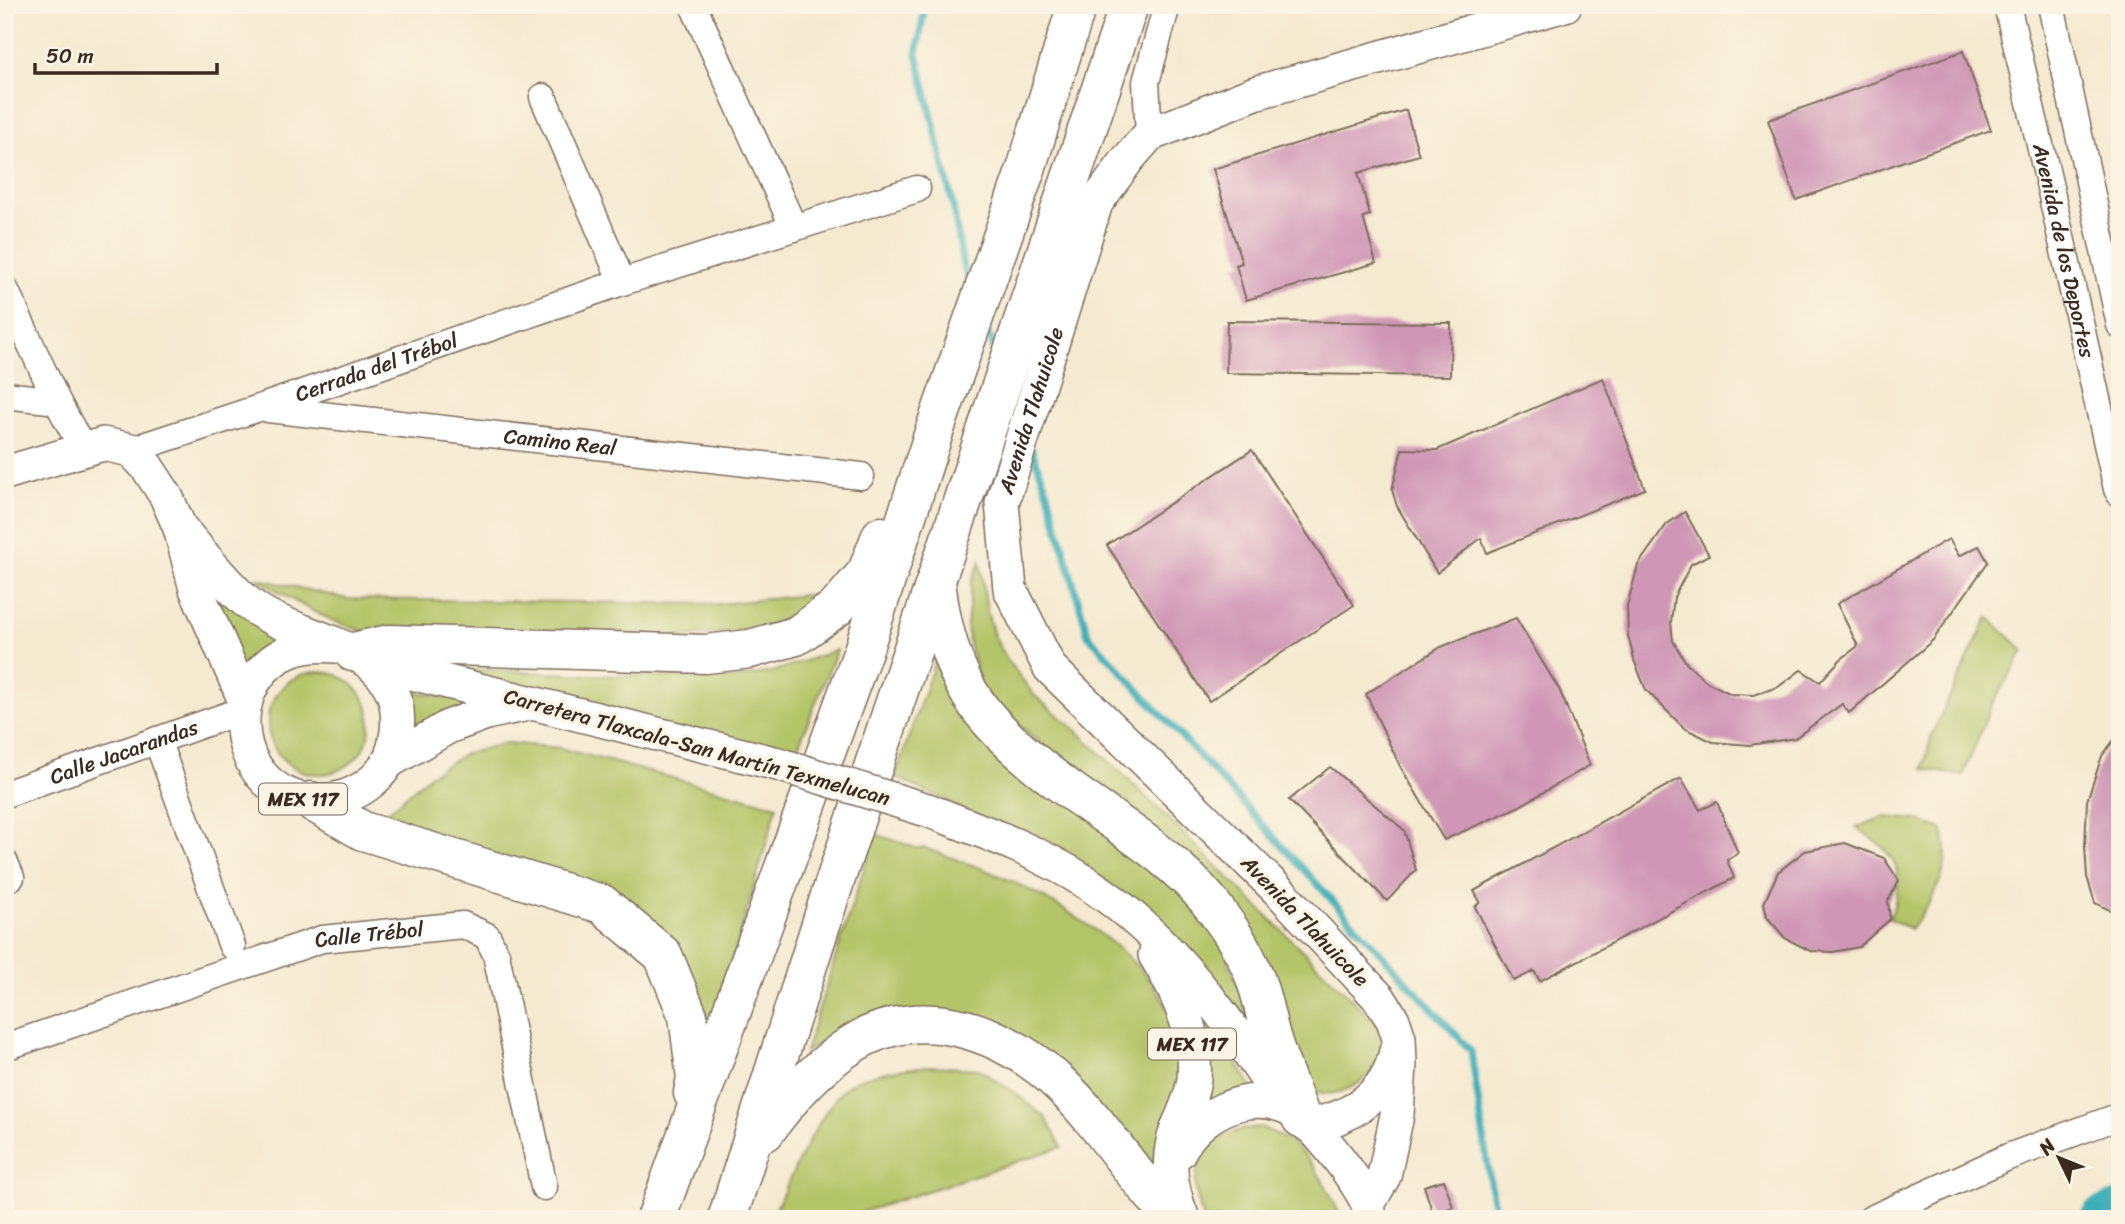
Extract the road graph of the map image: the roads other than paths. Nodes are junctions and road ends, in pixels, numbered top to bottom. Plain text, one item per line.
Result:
1 (694, 5) edge
2 (1077, 5) edge
3 (1129, 5) edge
4 (1167, 5) edge
5 (1565, 5) edge
6 (2007, 5) edge
7 (2050, 5) edge
8 (544, 97) dead end
9 (1149, 135) junction
10 (916, 189) dead end
11 (794, 228) junction
12 (622, 282) junction
13 (2072, 285) junction
14 (5, 289) edge
15 (2116, 294) edge
16 (2081, 322) junction
17 (2120, 325) edge
18 (5, 395) edge
19 (57, 401) junction
20 (260, 408) junction
21 (935, 429) junction
22 (83, 449) junction
23 (131, 450) junction
24 (5, 472) edge
25 (861, 475) dead end
26 (2120, 494) edge
27 (180, 528) junction
28 (935, 577) junction
29 (354, 653) junction
30 (537, 703) junction
31 (244, 706) junction
32 (158, 740) junction
33 (388, 762) junction
34 (5, 794) edge
35 (311, 801) junction
36 (1129, 915) junction
37 (232, 946) dead end
38 (1399, 1038) junction
39 (5, 1047) edge
40 (1298, 1116) junction
41 (2120, 1116) edge
42 (685, 1136) junction
43 (745, 1167) junction
44 (544, 1187) dead end
45 (1174, 1202) edge
46 (1370, 1215) edge
47 (656, 1219) edge
48 (727, 1219) edge
49 (1183, 1219) edge
50 (1871, 1219) edge

1 - 11 street
2 - 21 highway
3 - 28 highway
4 - 9 street
5 - 9 main road, Avenida Tlahuicole / MEX 117
6 - 13 street, Avenida de los Deportes
7 - 15 street, Avenida de los Deportes
8 - 12 street
9 - 38 main road, Avenida Tlahuicole / MEX 117
10 - 11 street, Cerrada del Trébol
11 - 12 street, Cerrada del Trébol
12 - 20 street, Cerrada del Trébol
13 - 15 street
13 - 16 street, Avenida de los Deportes
14 - 19 street
15 - 16 street
15 - 17 street, Avenida de los Deportes
16 - 26 street, Avenida de los Deportes
18 - 19 street
19 - 22 street
20 - 23 street, Cerrada del Trébol
20 - 25 street, Camino Real
21 - 29 highway
21 - 42 highway
22 - 23 main road
22 - 24 main road
23 - 27 main road, MEX 117
27 - 29 main road, Carretera Tlaxcala-San Martín Texmelucan / MEX 117
27 - 31 main road, MEX 117
28 - 40 highway
28 - 43 highway
29 - 30 main road, Carretera Tlaxcala-San Martín Texmelucan / MEX 117
29 - 31 main road, MEX 117
29 - 33 main road, MEX 117
30 - 33 main road, MEX 117
30 - 36 main road, Carretera Tlaxcala-San Martín Texmelucan / MEX 117, bridge
31 - 32 street, Calle Jacarandas
31 - 35 main road, MEX 117
32 - 34 street, Calle Jacarandas
32 - 37 street
33 - 35 main road, MEX 117
35 - 42 highway
36 - 40 main road, Carretera Tlaxcala-San Martín Texmelucan / MEX 117
36 - 45 main road, MEX 117
38 - 40 main road
38 - 46 main road, MEX 117
39 - 44 street, Calle Trébol
40 - 45 main road
40 - 46 main road, Carretera Tlaxcala-San Martín Texmelucan / MEX 117
41 - 50 street
42 - 47 highway
43 - 45 highway
43 - 48 highway
45 - 49 main road, MEX 117

